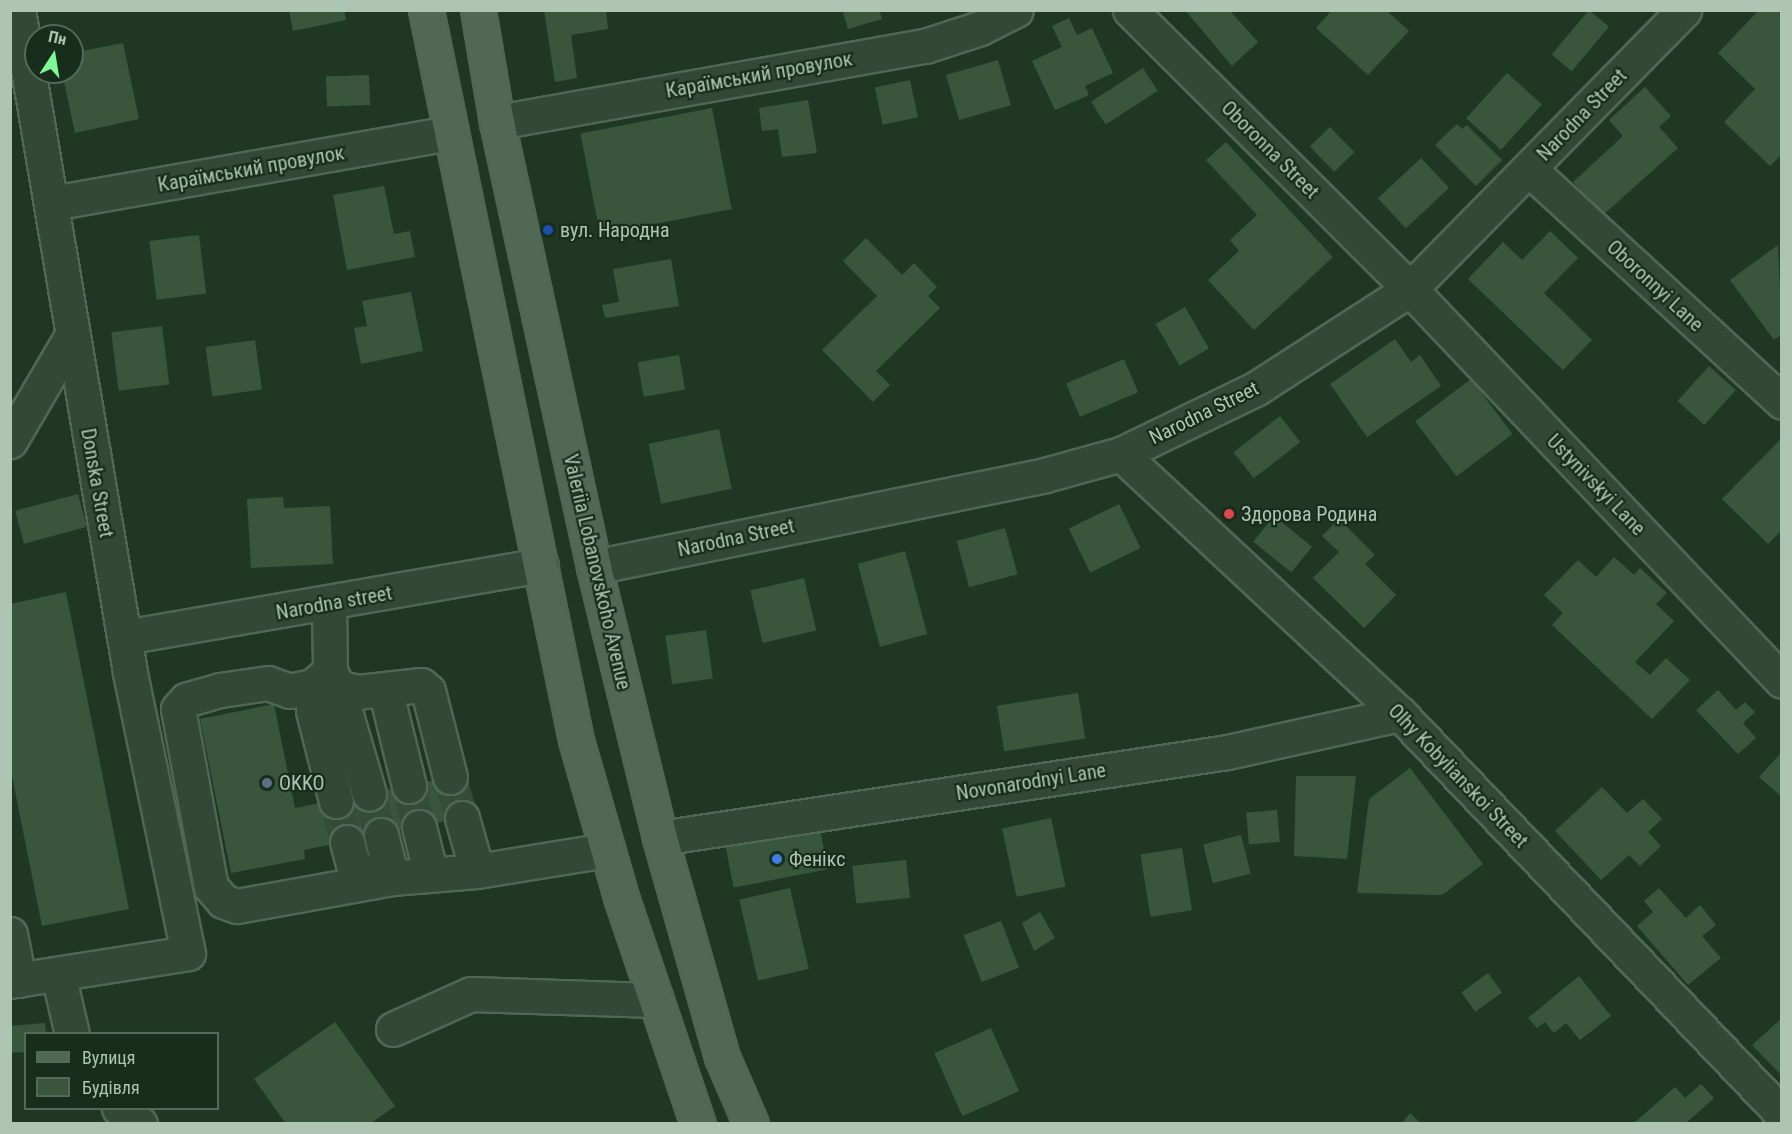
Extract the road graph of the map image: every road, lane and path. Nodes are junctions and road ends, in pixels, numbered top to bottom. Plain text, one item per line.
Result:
1 (18, 10) edge
2 (426, 10) edge
3 (478, 10) edge
4 (1016, 10) edge
5 (1130, 10) edge
6 (1684, 10) edge
7 (497, 122) junction
8 (449, 133) junction
9 (1528, 169) junction
10 (54, 203) junction
11 (1410, 289) junction
12 (71, 337) junction
13 (1778, 393) edge
14 (10, 441) edge
15 (1121, 454) junction
16 (542, 565) junction
17 (594, 567) junction
18 (329, 604) junction
19 (125, 637) junction
20 (334, 679) junction
21 (1782, 681) edge
22 (385, 689) junction
23 (1400, 714) junction
24 (450, 777) tunnel mouth
25 (409, 786) tunnel mouth
26 (369, 794) tunnel mouth
27 (336, 801) tunnel mouth
28 (462, 818) tunnel mouth
29 (419, 827) tunnel mouth
30 (381, 835) tunnel mouth
31 (660, 838) junction
32 (347, 842) tunnel mouth
33 (606, 850) junction
34 (477, 871) junction
35 (431, 875) junction
36 (392, 878) junction
37 (10, 934) edge
38 (58, 974) junction
39 (15, 981) edge
40 (656, 1000) junction
41 (393, 1029) dead end
42 (72, 1032) edge
43 (122, 1110) edge
44 (1782, 1114) edge
45 (140, 1124) edge
46 (698, 1124) edge
47 (751, 1124) edge

1 - 10 street, Donska Street
2 - 8 main road
3 - 7 main road, Valeriia Lobanovskoho Avenue
4 - 7 street, Караїмський провулок
5 - 11 street, Oboronna Street
6 - 9 street, Narodna Street
7 - 17 main road, Valeriia Lobanovskoho Avenue
8 - 10 street, Караїмський провулок
8 - 16 main road
9 - 11 street, Narodna Street
9 - 13 street, Oboronnyi Lane
10 - 12 street, Donska Street
11 - 15 street, Narodna Street
11 - 21 street, Ustynivskyi Lane
12 - 14 street
12 - 19 street, Donska Street
15 - 17 street, Narodna Street
15 - 23 street, Olhy Kobylianskoi Street
16 - 18 street, Narodna street
16 - 33 main road
17 - 31 main road, Valeriia Lobanovskoho Avenue
18 - 19 street, Narodna street
18 - 20 street
19 - 38 street, Donska Street
20 - 22 street
20 - 26 street
20 - 27 street
20 - 36 street
22 - 24 street
22 - 25 street
23 - 31 street, Novonarodnyi Lane
23 - 44 street, Olhy Kobylianskoi Street
28 - 34 street
29 - 35 street
30 - 36 street
31 - 47 main road, Valeriia Lobanovskoho Avenue
32 - 36 street
33 - 34 street
33 - 40 main road
34 - 35 street
35 - 36 street
37 - 39 street
38 - 39 street
38 - 42 street
40 - 41 street
40 - 46 main road
43 - 45 street

